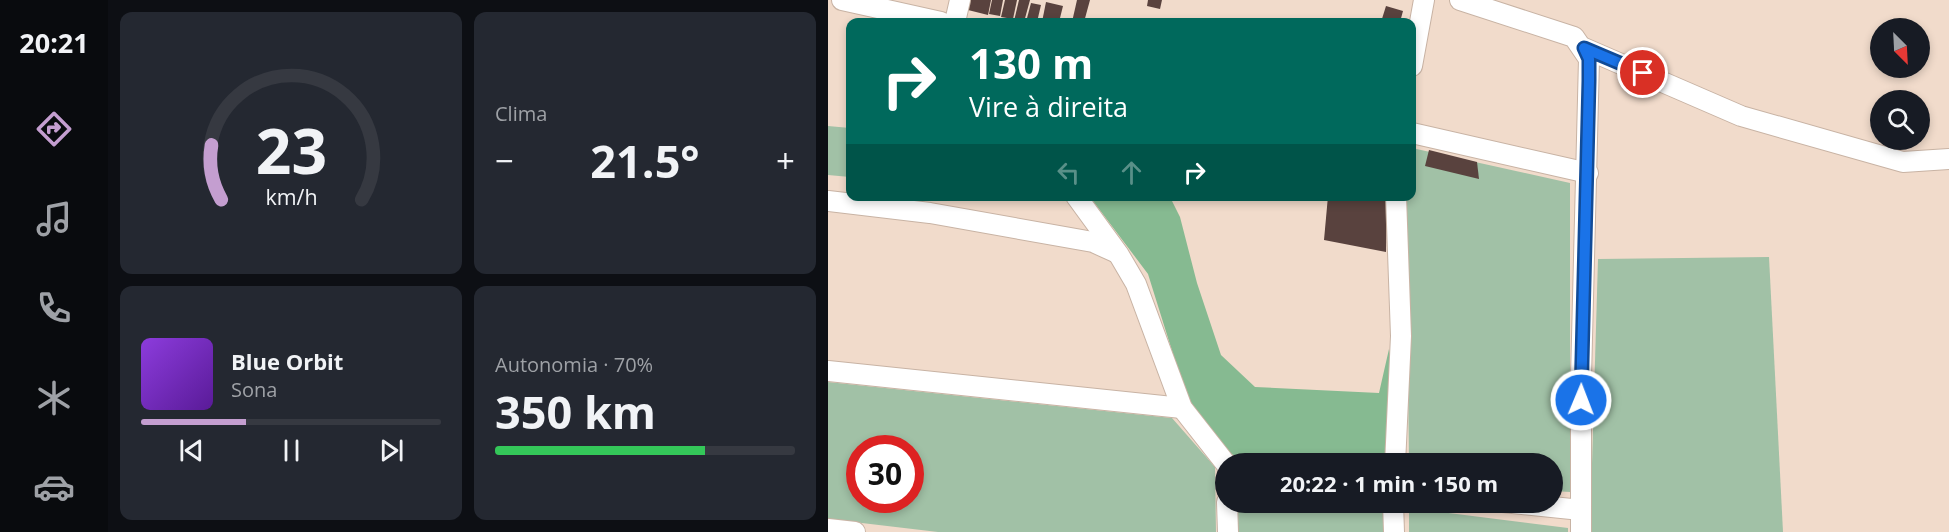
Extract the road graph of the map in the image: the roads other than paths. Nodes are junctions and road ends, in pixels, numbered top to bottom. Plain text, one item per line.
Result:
1 (842, 0) edge
2 (960, 0) edge
3 (1424, 0) edge
4 (1460, 0) edge
5 (923, 18) edge
6 (956, 18) edge
7 (1416, 44) edge
8 (1584, 48) junction
9 (1416, 134) edge
10 (1949, 159) edge
11 (1588, 173) junction
12 (828, 201) edge
13 (1080, 201) edge
14 (1396, 201) edge
15 (1119, 255) junction
16 (828, 371) edge
17 (1182, 408) junction
18 (1216, 453) edge
19 (1396, 453) edge
20 (1563, 508) edge
21 (1581, 510) junction
22 (1227, 513) edge
23 (1394, 513) edge
24 (828, 529) edge
25 (855, 532) edge
26 (1228, 532) edge
27 (1394, 532) edge
28 (1581, 532) edge

1 - 5 street
2 - 6 street
3 - 7 street
4 - 8 street
8 - 10 street
8 - 11 street
9 - 11 street
11 - 21 street
12 - 15 street
13 - 15 street
14 - 19 street
15 - 17 street
16 - 17 street
17 - 18 street
20 - 21 street
21 - 28 street
22 - 26 street
23 - 27 street
24 - 25 street

